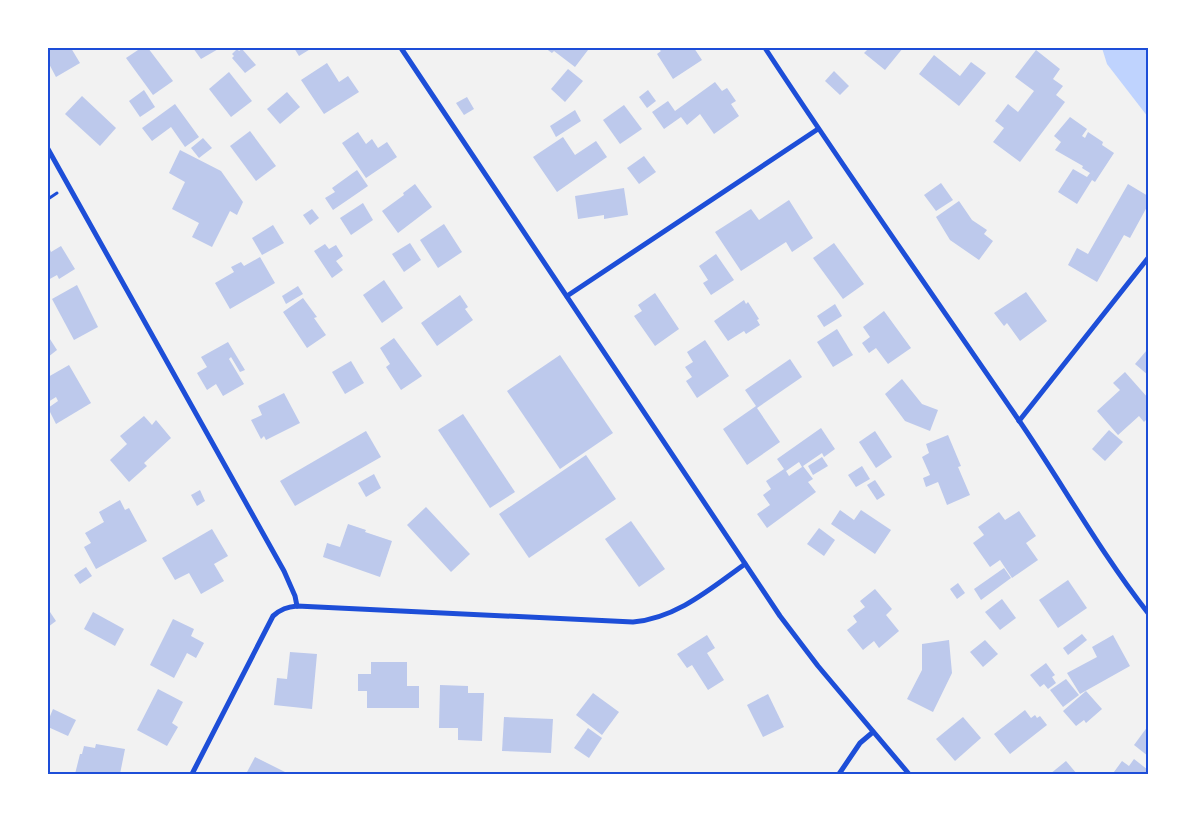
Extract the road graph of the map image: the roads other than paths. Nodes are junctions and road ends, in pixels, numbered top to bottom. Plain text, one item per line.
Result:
1 (401, 48) edge
2 (765, 48) edge
3 (818, 129) junction
4 (48, 149) edge
5 (1148, 258) edge
6 (567, 296) junction
7 (1020, 422) junction
8 (745, 564) junction
9 (297, 606) junction
10 (1148, 613) edge
11 (873, 732) junction
12 (192, 774) edge
13 (839, 774) edge
14 (909, 774) edge

1 - 6 street
2 - 3 street
3 - 6 street
3 - 7 street
4 - 9 street
5 - 7 street
6 - 8 street
7 - 10 street
8 - 9 street
8 - 11 street
9 - 12 street
11 - 13 street
11 - 14 street

